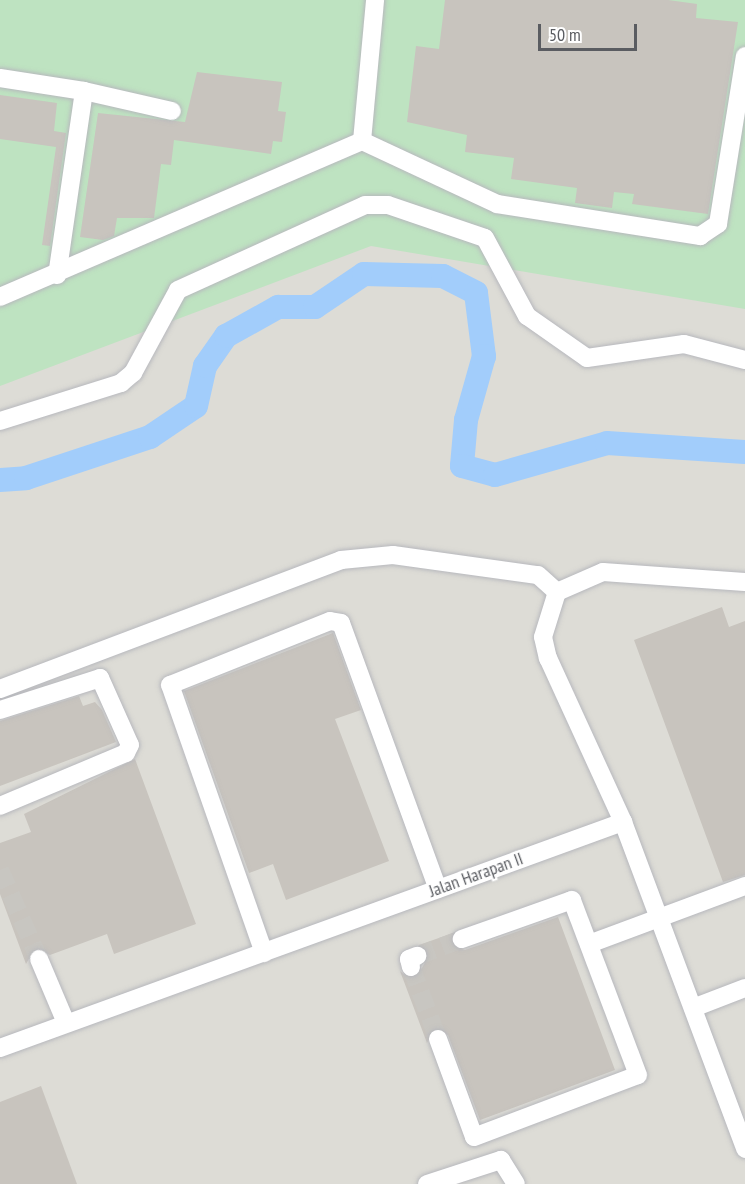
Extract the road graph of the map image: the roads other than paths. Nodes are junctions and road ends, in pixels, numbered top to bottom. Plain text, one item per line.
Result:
1 (375, 0) edge
2 (745, 56) edge
3 (0, 78) edge
4 (84, 91) junction
5 (172, 111) dead end
6 (362, 141) junction
7 (57, 275) junction
8 (0, 297) edge
9 (745, 360) edge
10 (0, 421) edge
11 (745, 582) edge
12 (557, 592) junction
13 (0, 689) edge
14 (0, 710) edge
15 (0, 806) edge
16 (623, 822) junction
17 (745, 885) edge
18 (438, 889) junction
19 (660, 916) junction
20 (462, 939) tunnel mouth
21 (589, 944) junction
22 (264, 953) junction
23 (39, 959) tunnel mouth
24 (745, 988) edge
25 (693, 1008) junction
26 (66, 1023) junction
27 (438, 1039) tunnel mouth
28 (0, 1048) edge
29 (745, 1149) edge
30 (427, 1184) edge
31 (516, 1184) edge

1 - 6 street
2 - 6 street
3 - 4 street
4 - 5 street
4 - 7 street
6 - 7 street
7 - 8 street
9 - 10 street
11 - 12 street
12 - 13 street
12 - 16 street
14 - 15 street
16 - 18 street, Jalan Harapan II
16 - 19 street
17 - 19 street
18 - 22 street, Jalan Harapan II
18 - 22 street
19 - 21 street
19 - 25 street
20 - 21 street
21 - 27 street
22 - 26 street, Jalan Harapan II
23 - 26 street
24 - 25 street
25 - 29 street
26 - 28 street, Jalan Harapan II
30 - 31 street

